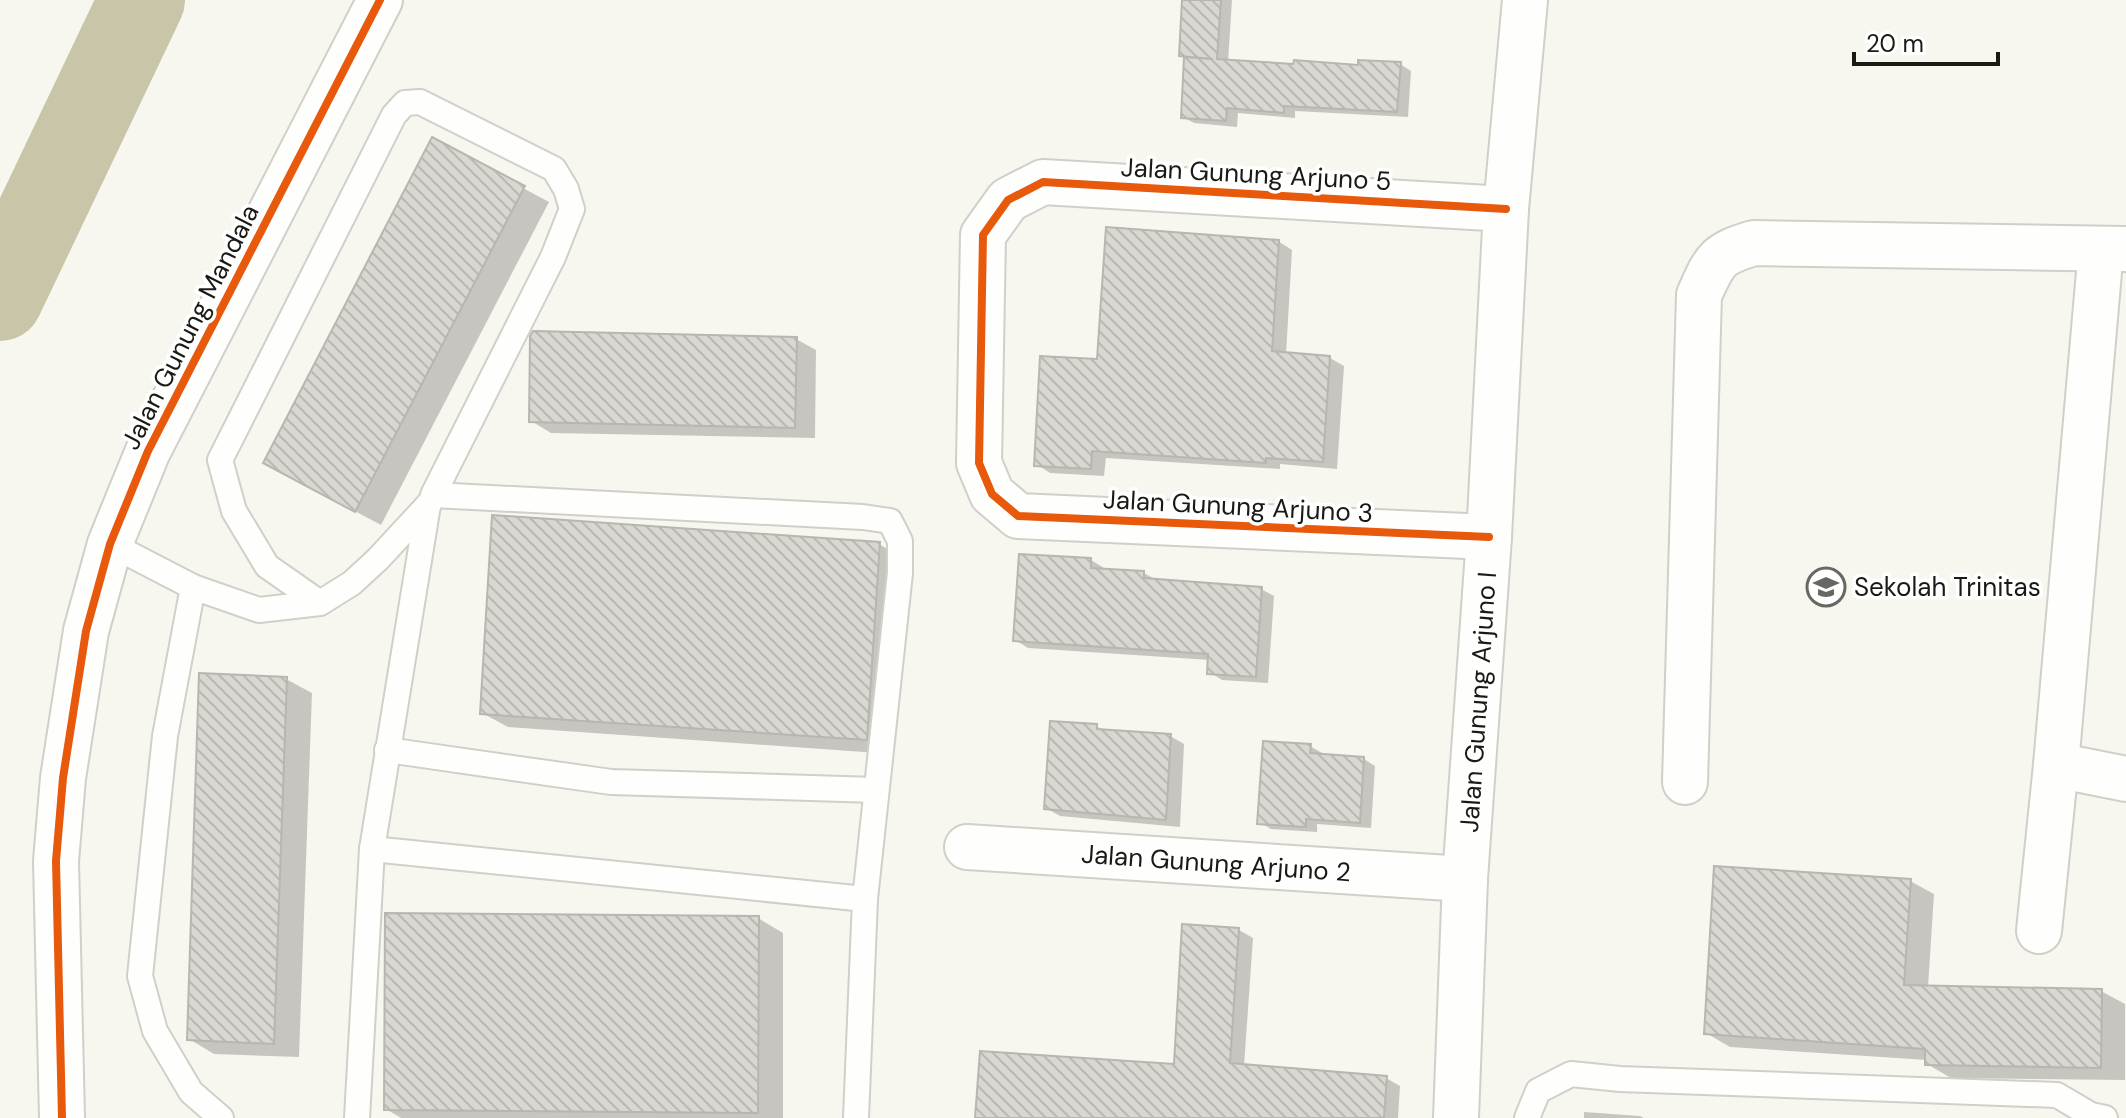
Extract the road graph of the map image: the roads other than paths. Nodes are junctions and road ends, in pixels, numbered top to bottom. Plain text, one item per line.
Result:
1 (380, 0) edge
2 (1525, 0) edge
3 (1506, 209) junction
4 (2113, 249) edge
5 (992, 494) joint
6 (431, 500) junction
7 (1489, 537) junction
8 (110, 544) junction
9 (193, 587) junction
10 (320, 603) junction
11 (387, 750) junction
12 (2056, 765) junction
13 (2126, 779) edge
14 (1685, 782) dead end
15 (876, 790) junction
16 (967, 847) dead end
17 (372, 849) junction
18 (1465, 879) junction
19 (865, 899) junction
20 (2039, 931) dead end
21 (2096, 1117) edge
22 (62, 1118) edge
23 (221, 1118) edge
24 (357, 1118) edge
25 (856, 1118) edge
26 (1456, 1118) edge
27 (1527, 1118) edge

1 - 8 street, Jalan Gunung Mandala
2 - 3 street, Jalan Gunung Arjuno I
3 - 5 street, Jalan Gunung Arjuno 5
3 - 7 street, Jalan Gunung Arjuno I
4 - 12 street
4 - 14 street
5 - 7 street, Jalan Gunung Arjuno 3
6 - 10 lane
6 - 10 lane
6 - 11 lane
6 - 15 lane
7 - 18 street, Jalan Gunung Arjuno I
8 - 9 lane
8 - 22 street, Jalan Gunung Mandala
9 - 10 lane
9 - 23 lane
11 - 15 lane
11 - 17 lane
12 - 13 street
12 - 20 street
15 - 19 lane
16 - 18 street, Jalan Gunung Arjuno 2
17 - 19 lane
17 - 24 lane
18 - 26 street, Jalan Gunung Arjuno I
19 - 25 lane
21 - 27 lane

